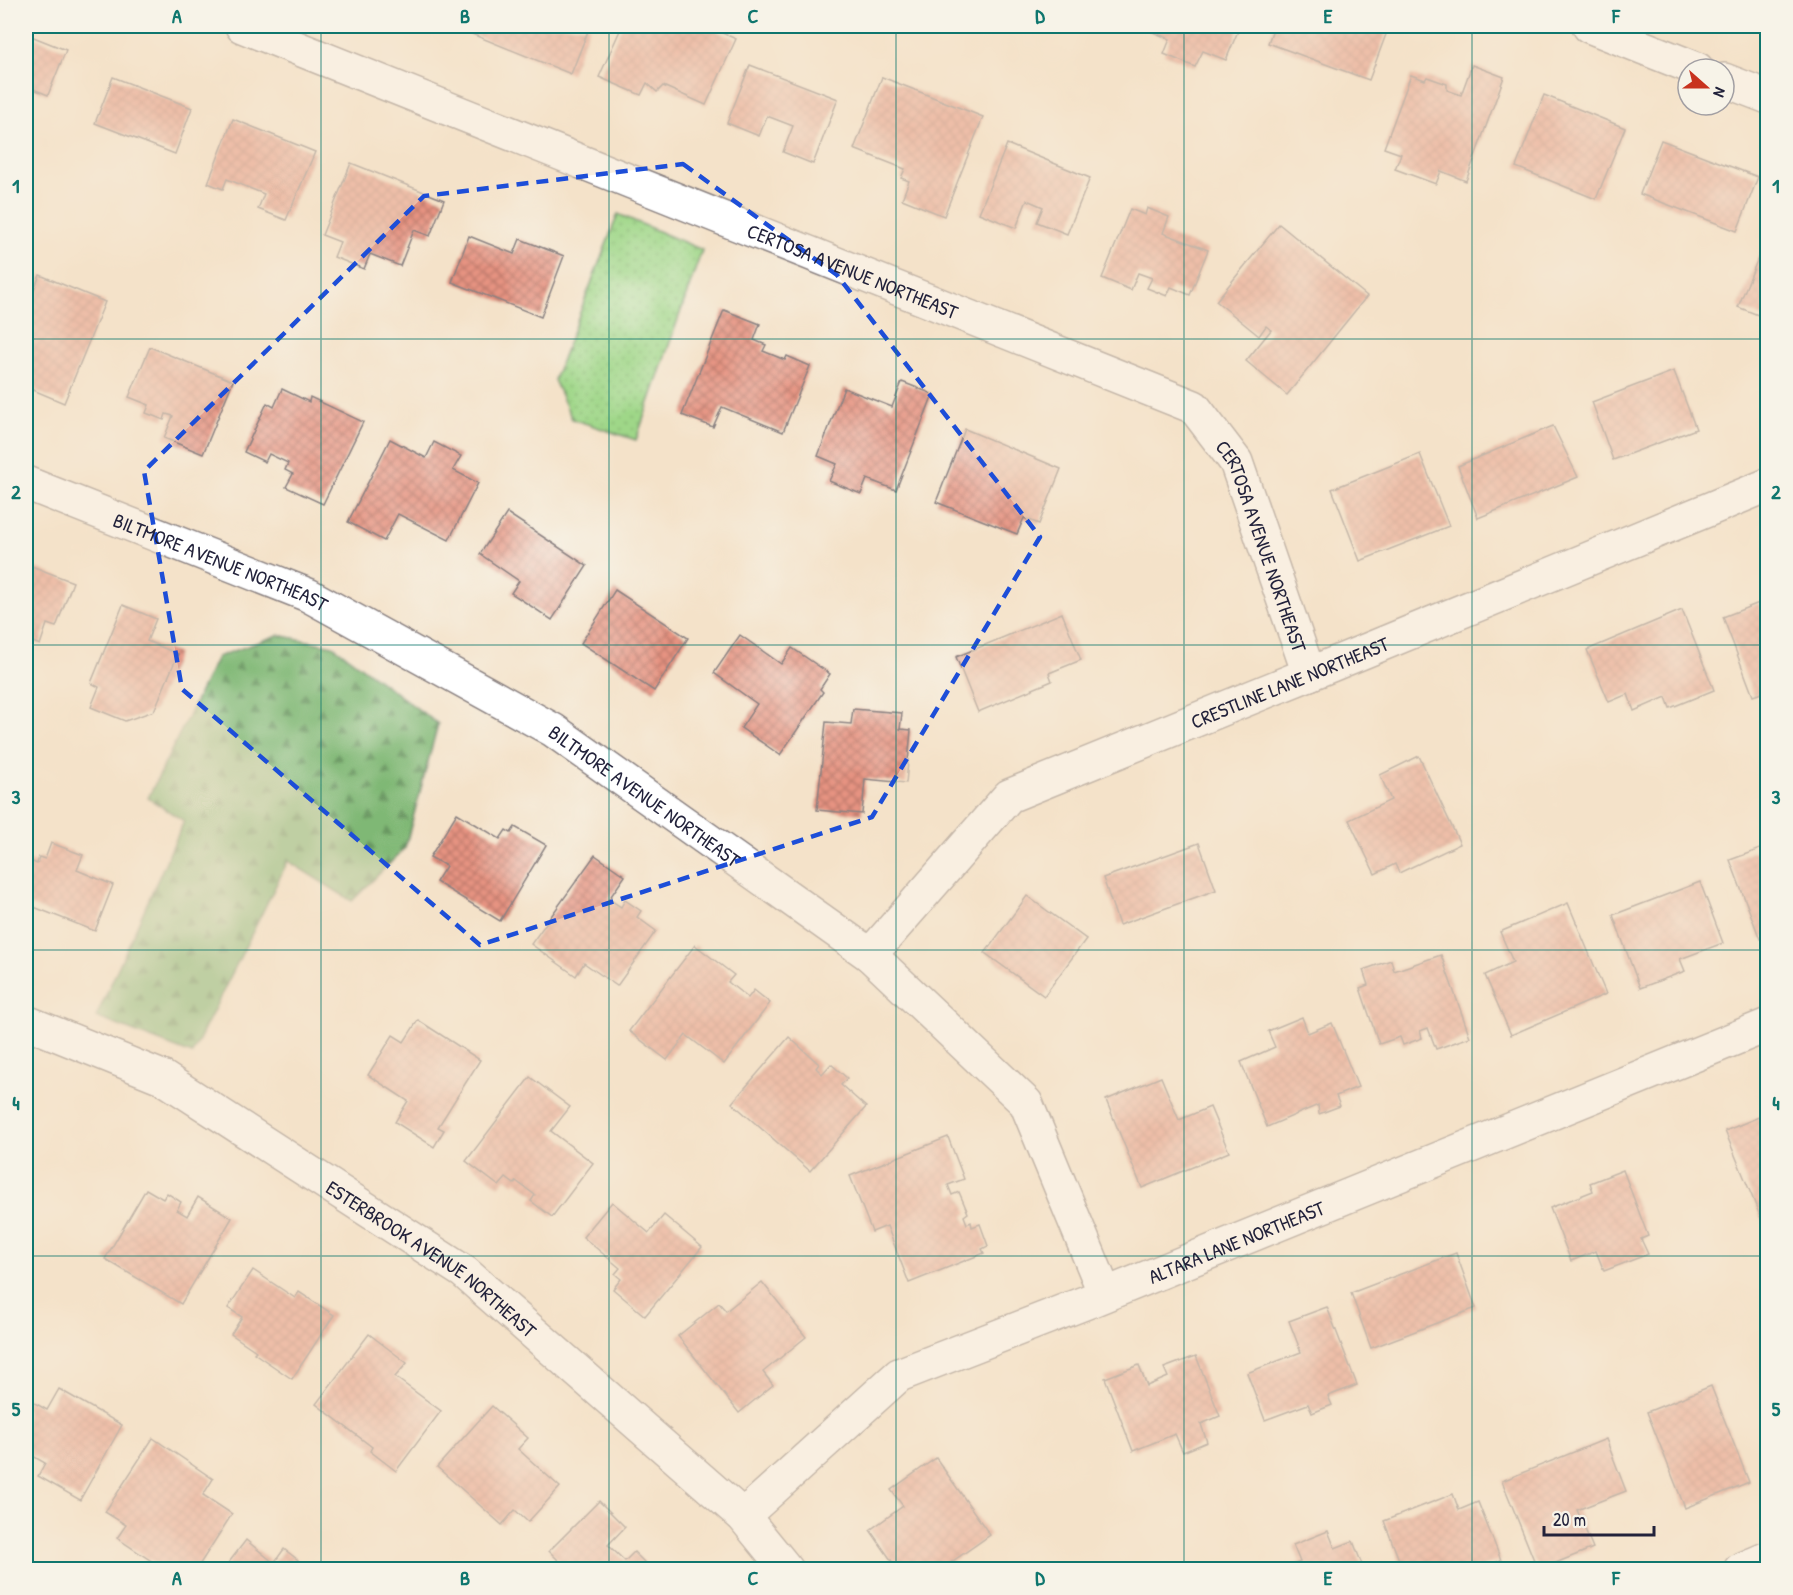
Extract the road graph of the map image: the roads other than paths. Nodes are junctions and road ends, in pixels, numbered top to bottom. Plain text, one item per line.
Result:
1 (242, 26) edge
2 (1588, 26) edge
3 (1676, 61) edge
4 (1736, 85) edge
5 (1767, 97) edge
6 (26, 483) edge
7 (1767, 485) edge
8 (1309, 674) junction
9 (870, 955) junction
10 (26, 1022) edge
11 (1767, 1025) edge
12 (1105, 1294) junction
13 (742, 1516) junction
14 (1767, 1558) edge
15 (787, 1569) edge
16 (1740, 1569) edge

1 - 8 street, CERTOSA AVENUE NORTHEAST
2 - 3 street
4 - 5 street
6 - 9 street, BILTMORE AVENUE NORTHEAST
7 - 8 street, CRESTLINE LANE NORTHEAST
8 - 9 street, CRESTLINE LANE NORTHEAST
9 - 12 street, BILTMORE AVENUE NORTHEAST
10 - 13 street, ESTERBROOK AVENUE NORTHEAST
11 - 12 street, ALTARA LANE NORTHEAST
12 - 13 street, ALTARA LANE NORTHEAST
13 - 15 street, ESTERBROOK AVENUE NORTHEAST
14 - 16 street

